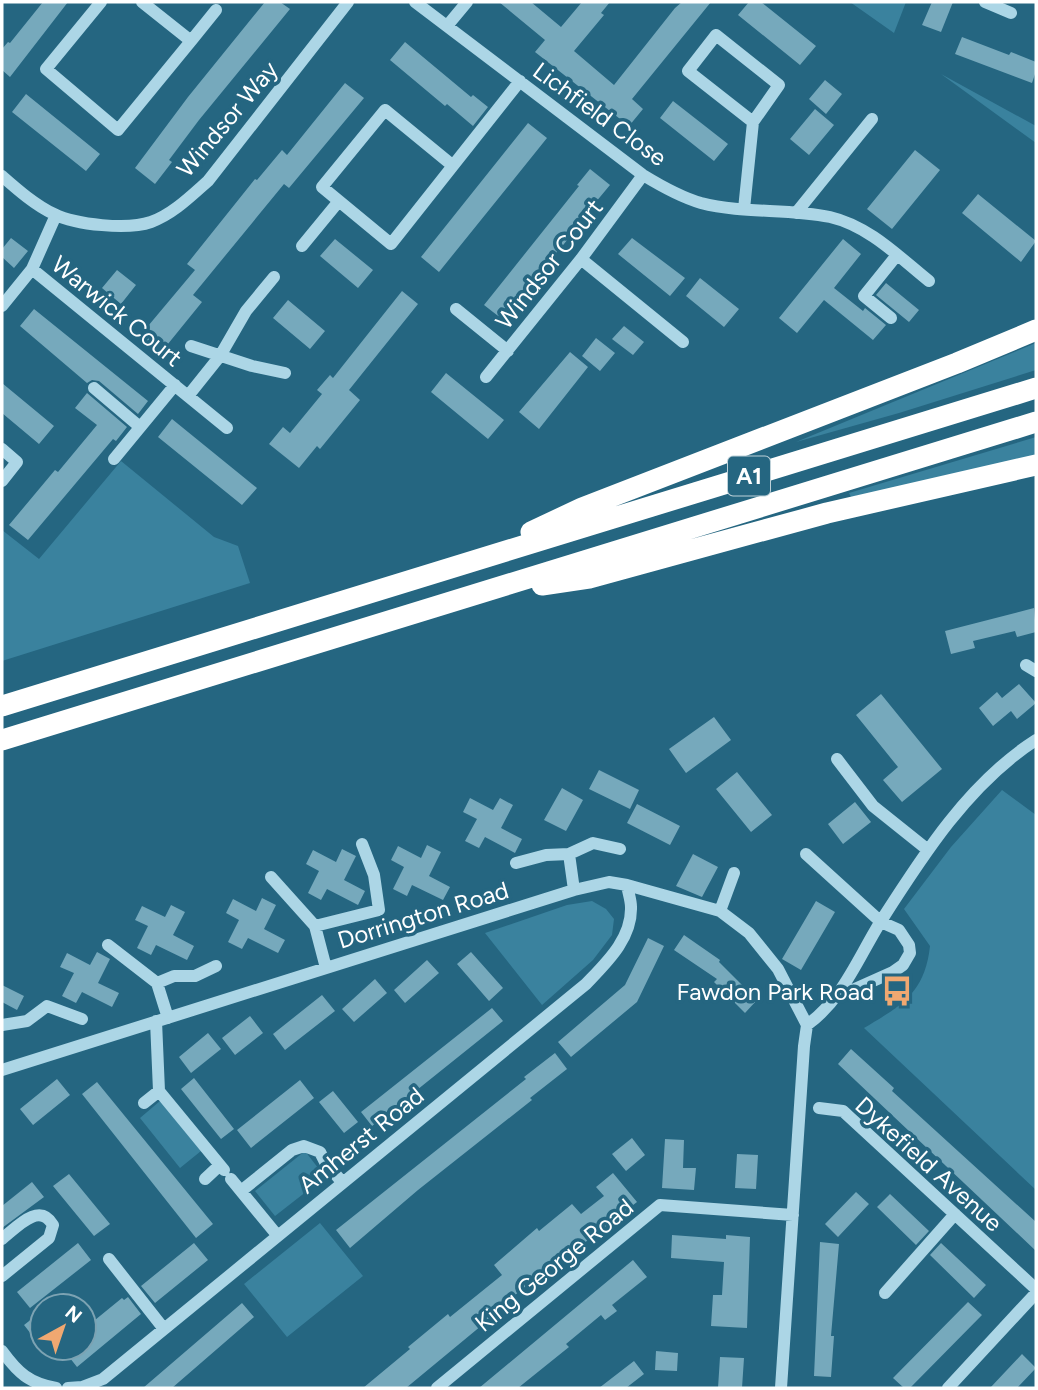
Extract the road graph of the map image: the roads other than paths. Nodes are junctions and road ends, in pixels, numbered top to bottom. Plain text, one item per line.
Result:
1 (101, 2) edge
2 (142, 2) edge
3 (348, 2) edge
4 (415, 2) edge
5 (467, 2) edge
6 (985, 2) edge
7 (216, 10) dead end
8 (1011, 13) dead end
9 (447, 26) junction
10 (191, 41) junction
11 (520, 81) junction
12 (872, 119) dead end
13 (753, 122) junction
14 (452, 165) junction
15 (643, 175) junction
16 (2, 176) edge
17 (339, 201) junction
18 (744, 209) junction
19 (796, 212) junction
20 (56, 215) junction
21 (302, 246) dead end
22 (897, 255) junction
23 (581, 259) junction
24 (32, 269) junction
25 (274, 277) dead end
26 (929, 281) dead end
27 (2, 303) edge
28 (456, 309) dead end
29 (891, 318) dead end
30 (1036, 330) edge
31 (683, 342) dead end
32 (191, 346) dead end
33 (508, 351) junction
34 (220, 356) junction
35 (285, 373) dead end
36 (486, 377) dead end
37 (175, 385) junction
38 (94, 388) dead end
39 (1036, 388) edge
40 (188, 396) junction
41 (1036, 422) edge
42 (141, 427) junction
43 (227, 428) dead end
44 (2, 449) edge
45 (114, 459) dead end
46 (1036, 465) edge
47 (2, 481) edge
48 (462, 564) junction
49 (474, 595) junction
50 (2, 706) edge
51 (2, 740) edge
52 (1036, 740) edge
53 (837, 758) dead end
54 (362, 844) dead end
55 (620, 849) dead end
56 (928, 850) junction
57 (806, 853) dead end
58 (569, 854) junction
59 (516, 863) dead end
60 (734, 873) dead end
61 (271, 877) dead end
62 (627, 885) junction
63 (574, 890) junction
64 (720, 911) junction
65 (881, 922) junction
66 (315, 926) junction
67 (108, 945) dead end
68 (216, 966) dead end
69 (326, 968) junction
70 (157, 983) junction
71 (837, 997) junction
72 (82, 1019) dead end
73 (162, 1020) junction
74 (2, 1025) edge
75 (807, 1025) junction
76 (2, 1070) edge
77 (159, 1091) junction
78 (144, 1103) dead end
79 (820, 1108) dead end
80 (225, 1172) junction
81 (205, 1179) dead end
82 (342, 1182) junction
83 (241, 1191) junction
84 (956, 1214) junction
85 (793, 1215) junction
86 (277, 1235) junction
87 (2, 1239) edge
88 (109, 1259) dead end
89 (2, 1276) edge
90 (1036, 1291) edge
91 (885, 1293) dead end
92 (164, 1329) junction
93 (2, 1351) edge
94 (56, 1388) edge
95 (68, 1388) edge
96 (437, 1388) edge
97 (781, 1388) edge
98 (948, 1388) edge

1 - 10 street
2 - 10 street
3 - 20 street, Windsor Way
4 - 9 street, Lichfield Close
5 - 9 street
6 - 8 street
7 - 10 street
9 - 11 street, Lichfield Close
11 - 14 street
11 - 15 street, Lichfield Close
12 - 19 street
13 - 13 street
13 - 18 street
14 - 17 street
14 - 17 street
15 - 18 street, Lichfield Close
15 - 23 street, Windsor Court
16 - 20 street, Windsor Way
17 - 21 street
18 - 19 street, Lichfield Close
19 - 22 street, Lichfield Close
20 - 24 street
22 - 26 street, Lichfield Close
22 - 29 street
23 - 31 street
23 - 33 street, Windsor Court
24 - 27 street
24 - 37 street, Warwick Court
25 - 34 street, Warwick Court
28 - 33 street
30 - 48 highway, A1
32 - 34 street, Warwick Court
33 - 36 street, Windsor Court
34 - 35 street, Warwick Court
34 - 40 street, Warwick Court
37 - 40 street, Warwick Court
37 - 42 street, Warwick Court
38 - 42 street
39 - 48 highway, A1
40 - 43 street, Warwick Court
41 - 49 highway, A1
42 - 45 street, Warwick Court
44 - 47 street
46 - 49 highway, A1
48 - 50 highway, A1
49 - 51 highway, A1
52 - 56 street
53 - 56 street
54 - 66 street
55 - 58 street
56 - 65 street
57 - 65 street
58 - 59 street
58 - 63 street
60 - 64 street
61 - 66 street
62 - 63 street, Dorrington Road
62 - 64 street, Dorrington Road
62 - 82 street, Amherst Road
63 - 69 street, Dorrington Road
64 - 75 street, Dorrington Road
65 - 71 street
65 - 71 street
66 - 69 street
67 - 70 street
68 - 70 street
69 - 73 street, Dorrington Road
70 - 73 street
71 - 75 street
72 - 74 street
73 - 76 street, Dorrington Road
73 - 77 street
75 - 85 street
77 - 78 street
77 - 80 street
79 - 84 street, Dykefield Avenue
80 - 81 street
80 - 83 street
82 - 83 street
82 - 86 street, Amherst Road
83 - 86 street
84 - 90 street, Dykefield Avenue
84 - 91 street
85 - 96 street, King George Road
85 - 97 street
86 - 92 street, Amherst Road
87 - 89 street
88 - 92 street
90 - 98 street
92 - 95 street, Amherst Road
93 - 94 street

